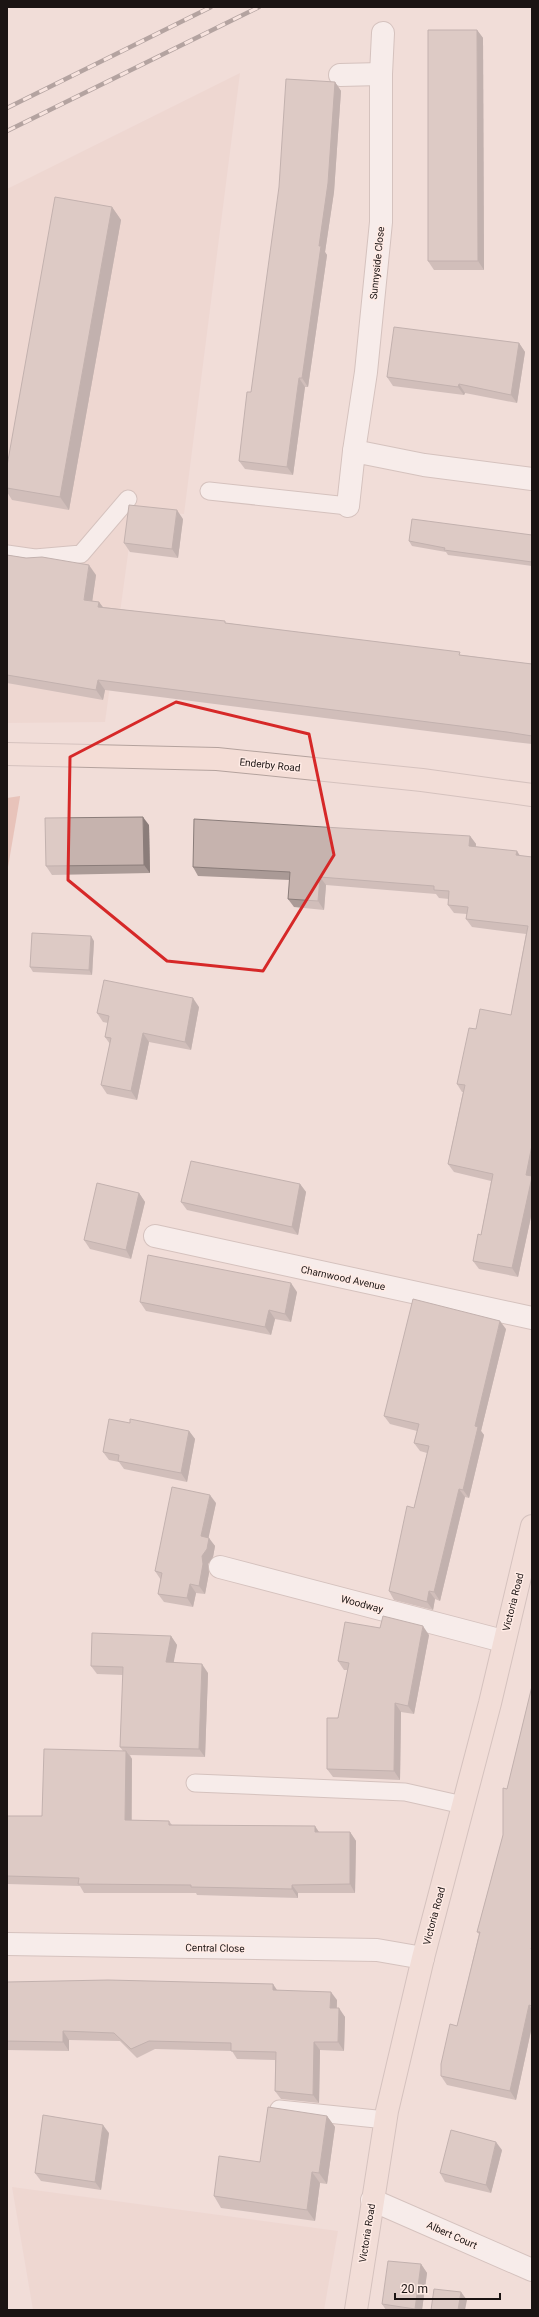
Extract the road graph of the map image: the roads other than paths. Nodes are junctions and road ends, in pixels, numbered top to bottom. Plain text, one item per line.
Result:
1 (383, 33) dead end
2 (381, 74) junction
3 (340, 75) dead end
4 (354, 451) junction
5 (532, 479) edge
6 (209, 491) dead end
7 (128, 499) dead end
8 (348, 506) joint
9 (7, 554) edge
10 (7, 754) edge
11 (532, 795) edge
12 (155, 1236) dead end
13 (532, 1318) edge
14 (532, 1526) edge
15 (220, 1567) dead end
16 (503, 1641) junction
17 (194, 1784) dead end
18 (462, 1805) junction
19 (7, 1944) edge
20 (423, 1958) junction
21 (279, 2109) edge
22 (386, 2120) junction
23 (372, 2200) junction
24 (532, 2270) edge
25 (356, 2310) edge

1 - 2 street, Sunnyside Close
2 - 3 street
2 - 4 street, Sunnyside Close
4 - 5 street
4 - 8 street, Sunnyside Close
6 - 8 lane
7 - 9 lane
10 - 11 street, Enderby Road
12 - 13 street, Charnwood Avenue
14 - 16 street, Victoria Road
15 - 16 street, Woodway
16 - 18 street, Victoria Road
17 - 18 lane
18 - 20 street, Victoria Road
19 - 20 street, Central Close
20 - 22 street, Victoria Road
21 - 22 lane
22 - 23 street, Victoria Road
23 - 24 street, Albert Court
23 - 25 street, Victoria Road

